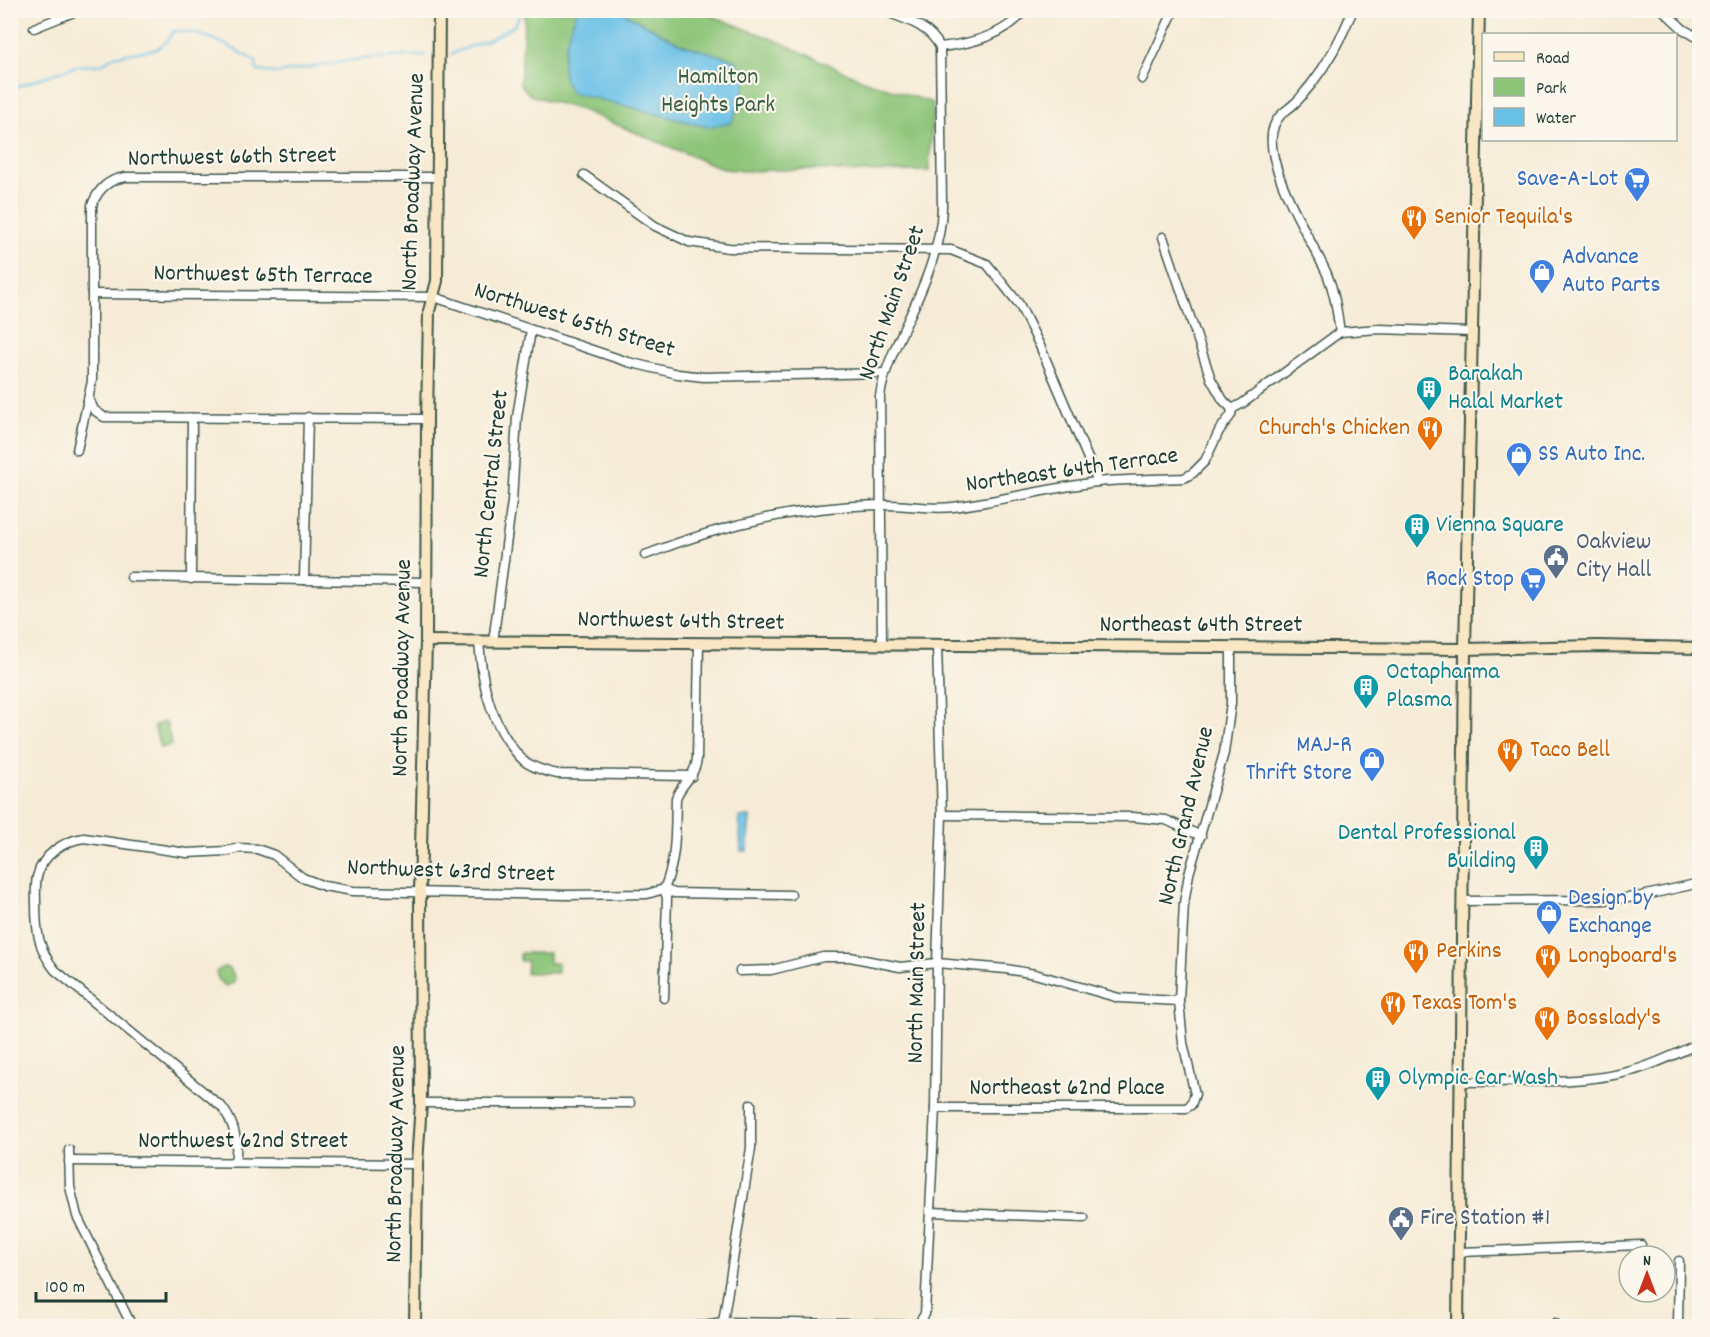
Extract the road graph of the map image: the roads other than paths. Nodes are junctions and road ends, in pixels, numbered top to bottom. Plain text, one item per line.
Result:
1 (79, 10) edge
2 (439, 10) edge
3 (881, 10) edge
4 (1025, 10) edge
5 (1173, 10) edge
6 (1353, 10) edge
7 (1470, 10) edge
8 (1663, 10) edge
9 (1479, 11) edge
10 (34, 28) dead end
11 (1700, 39) edge
12 (940, 46) junction
13 (1142, 79) dead end
14 (584, 175) dead end
15 (437, 177) junction
16 (1163, 237) dead end
17 (936, 249) junction
18 (92, 294) junction
19 (434, 297) junction
20 (531, 330) junction
21 (1340, 332) junction
22 (1472, 332) junction
23 (885, 373) junction
24 (89, 398) junction
25 (1232, 409) junction
26 (308, 417) junction
27 (192, 418) junction
28 (427, 419) junction
29 (77, 450) dead end
30 (1098, 482) junction
31 (881, 505) junction
32 (645, 555) dead end
33 (130, 577) dead end
34 (191, 579) junction
35 (304, 580) junction
36 (426, 582) junction
37 (426, 641) junction
38 (479, 642) junction
39 (493, 642) junction
40 (699, 644) junction
41 (882, 645) junction
42 (937, 645) junction
43 (1231, 648) junction
44 (1700, 648) edge
45 (1465, 649) junction
46 (692, 776) junction
47 (942, 815) junction
48 (1201, 836) junction
49 (1700, 883) edge
50 (664, 889) junction
51 (420, 891) junction
52 (791, 895) dead end
53 (1462, 900) junction
54 (937, 963) junction
55 (740, 971) dead end
56 (664, 998) dead end
57 (1179, 1001) junction
58 (1700, 1043) edge
59 (1460, 1082) junction
60 (1194, 1100) joint
61 (421, 1103) junction
62 (630, 1103) dead end
63 (751, 1104) dead end
64 (935, 1108) junction
65 (69, 1150) dead end
66 (69, 1161) junction
67 (236, 1161) junction
68 (417, 1164) junction
69 (930, 1212) junction
70 (1084, 1218) dead end
71 (1617, 1246) edge
72 (1460, 1252) junction
73 (1679, 1261) dead end
74 (723, 1322) junction
75 (132, 1326) edge
76 (415, 1326) edge
77 (697, 1326) edge
78 (1458, 1326) edge
79 (1678, 1326) edge

1 - 10 street
2 - 15 street, North Broadway Avenue
3 - 12 street
4 - 12 street
5 - 13 street
6 - 21 street
7 - 9 street
8 - 11 street
9 - 22 street
12 - 17 street, North Main Street
14 - 17 street
15 - 18 street, Northwest 66th Street
15 - 19 street, North Broadway Avenue
16 - 25 street
17 - 23 street, North Main Street
17 - 30 street
18 - 19 street, Northwest 65th Terrace
18 - 24 street
19 - 20 street, Northwest 65th Street
19 - 28 street, North Broadway Avenue
20 - 23 street, Northwest 65th Street
20 - 39 street, North Central Street
21 - 22 street
21 - 25 street
22 - 45 street
23 - 31 street, North Main Street
24 - 27 street
24 - 29 street
25 - 30 street, Northeast 64th Terrace
26 - 27 street
26 - 28 street
26 - 35 street
27 - 34 street
28 - 36 street, North Broadway Avenue
30 - 31 street, Northeast 64th Terrace
31 - 32 street, Northeast 64th Terrace
31 - 41 street, North Main Street
33 - 34 street
34 - 35 street
35 - 36 street
36 - 37 street, North Broadway Avenue
37 - 38 street, Northwest 64th Street
37 - 51 street, North Broadway Avenue
38 - 39 street, Northwest 64th Street
38 - 46 street
39 - 40 street, Northwest 64th Street
40 - 41 street, Northwest 64th Street
40 - 46 street
41 - 42 street, Northwest 64th Street
42 - 43 street, Northeast 64th Street
42 - 47 street, North Main Street
43 - 45 street, Northeast 64th Street
43 - 48 street, North Grand Avenue
44 - 45 street, Northeast 64th Street
45 - 53 street
46 - 50 street
47 - 48 street
47 - 54 street, North Main Street
48 - 57 street, North Grand Avenue
49 - 53 street
50 - 51 street, Northwest 63rd Street
50 - 52 street, Northwest 63rd Street
50 - 56 street
51 - 61 street, North Broadway Avenue
51 - 67 street, Northwest 63rd Street
53 - 59 street
54 - 55 street
54 - 57 street
54 - 64 street, North Main Street
57 - 60 street, North Grand Avenue
58 - 59 street
59 - 72 street
60 - 64 street, Northeast 62nd Place
61 - 62 street
61 - 68 street, North Broadway Avenue
63 - 74 street
64 - 69 street, North Main Street
65 - 66 street
66 - 67 street, Northwest 62nd Street
66 - 75 street
67 - 68 street, Northwest 62nd Street
68 - 76 street, North Broadway Avenue
69 - 70 street
69 - 74 street, North Main Street
71 - 72 street
72 - 78 street
73 - 79 street
74 - 77 street

